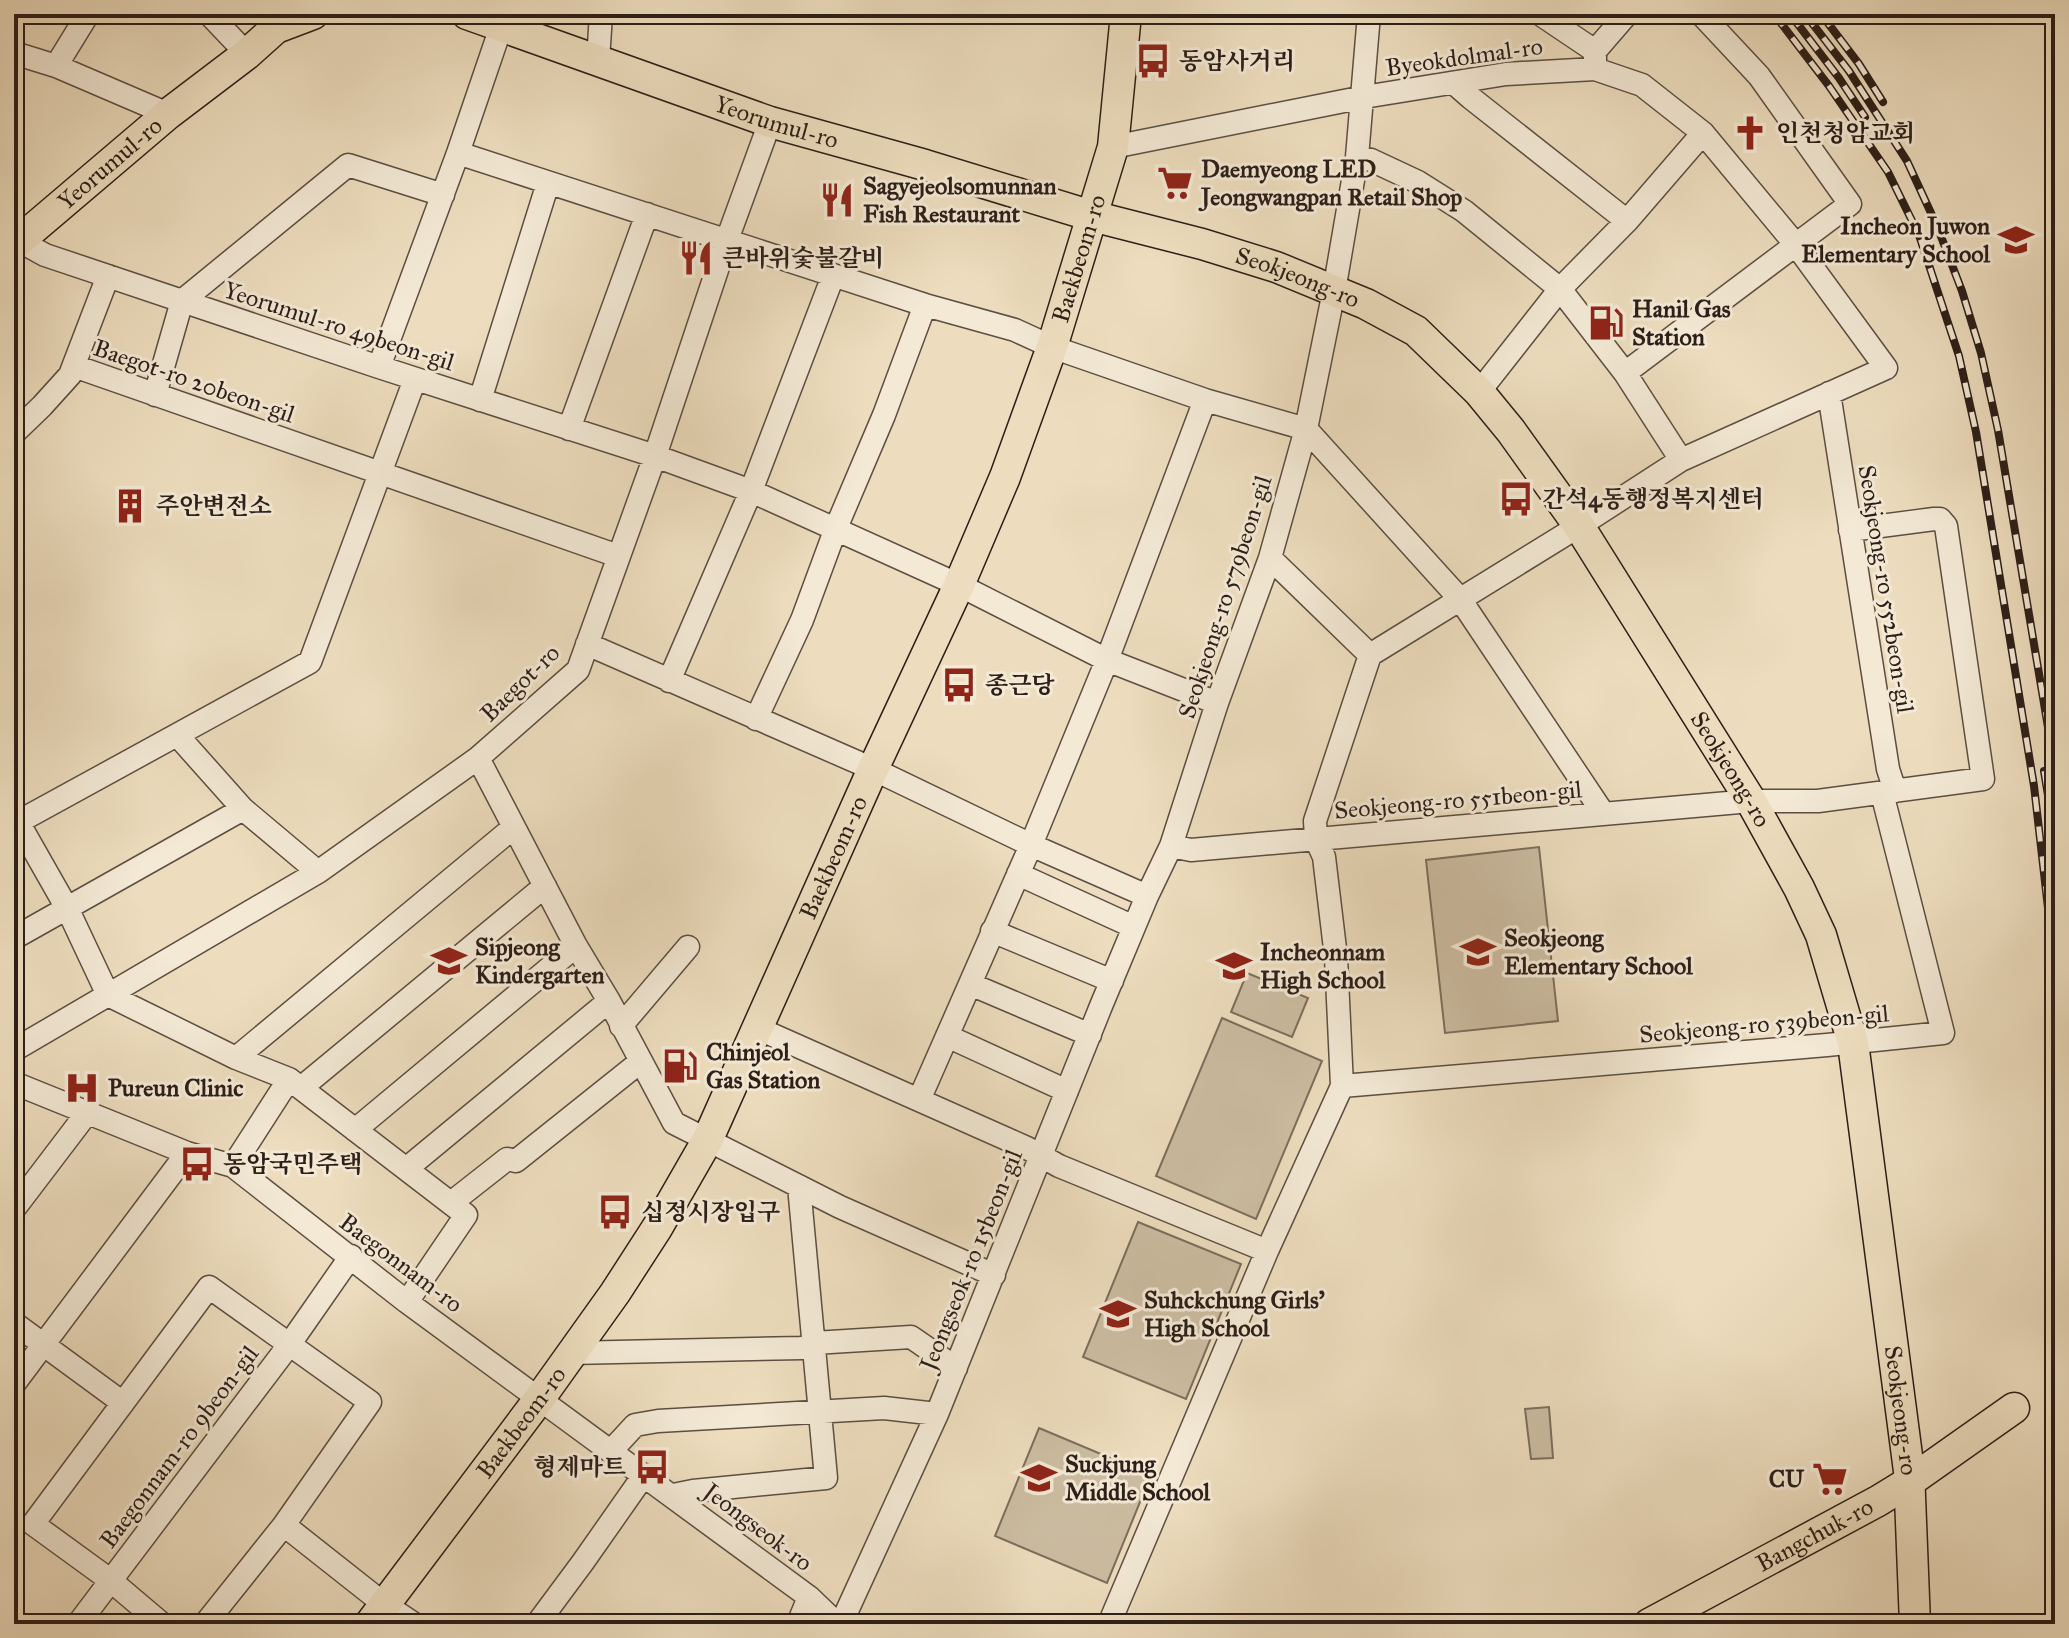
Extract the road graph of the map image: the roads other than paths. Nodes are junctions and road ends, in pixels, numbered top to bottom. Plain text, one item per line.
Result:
1 (88, 14) edge
2 (209, 14) edge
3 (467, 14) edge
4 (601, 14) edge
5 (1126, 14) edge
6 (1369, 14) edge
7 (1540, 14) edge
8 (1627, 14) edge
9 (1701, 14) edge
10 (298, 17) edge
11 (501, 27) junction
12 (14, 53) edge
13 (247, 54) junction
14 (598, 60) junction
15 (1595, 60) junction
16 (56, 66) junction
17 (1455, 84) junction
18 (1364, 97) junction
19 (168, 114) junction
20 (770, 122) junction
21 (1703, 133) junction
22 (1113, 147) junction
23 (458, 153) junction
24 (1357, 157) junction
25 (548, 183) junction
26 (443, 195) junction
27 (647, 214) junction
28 (1092, 216) junction
29 (1627, 221) junction
30 (727, 240) junction
31 (16, 241) edge
32 (1796, 245) junction
33 (108, 276) junction
34 (833, 276) junction
35 (1560, 289) junction
36 (1334, 291) junction
37 (182, 301) junction
38 (925, 305) junction
39 (1052, 347) junction
40 (74, 366) junction
41 (379, 367) junction
42 (1625, 373) junction
43 (415, 379) junction
44 (1479, 392) junction
45 (1829, 393) junction
46 (155, 395) junction
47 (480, 400) junction
48 (1205, 400) junction
49 (569, 429) junction
50 (1306, 429) junction
51 (14, 433) edge
52 (655, 456) junction
53 (1681, 460) junction
54 (381, 474) junction
55 (751, 491) junction
56 (1579, 526) junction
57 (836, 528) junction
58 (1850, 530) junction
59 (618, 556) junction
60 (1270, 558) junction
61 (959, 585) junction
62 (1460, 599) junction
63 (587, 644) junction
64 (1370, 655) junction
65 (1107, 660) junction
66 (669, 681) junction
67 (1217, 703) junction
68 (756, 719) junction
69 (178, 736) junction
70 (478, 758) junction
71 (873, 769) junction
72 (1889, 792) junction
73 (1751, 801) junction
74 (243, 809) junction
75 (1603, 813) junction
76 (16, 821) edge
77 (514, 827) junction
78 (1316, 839) junction
79 (1031, 845) junction
80 (1171, 846) junction
81 (318, 872) junction
82 (1018, 874) junction
83 (545, 886) junction
84 (68, 910) junction
85 (1141, 911) junction
86 (992, 931) junction
87 (14, 938) edge
88 (576, 946) junction
89 (688, 947) dead end
90 (1112, 981) junction
91 (970, 984) junction
92 (108, 995) junction
93 (609, 1001) junction
94 (621, 1026) junction
95 (757, 1028) junction
96 (1090, 1035) junction
97 (947, 1036) junction
98 (1853, 1043) junction
99 (14, 1050) edge
100 (236, 1058) junction
101 (640, 1062) junction
102 (14, 1083) edge
103 (295, 1083) junction
104 (1342, 1086) junction
105 (1067, 1091) junction
106 (919, 1100) junction
107 (87, 1113) junction
108 (355, 1130) junction
109 (707, 1141) junction
110 (187, 1153) junction
111 (1041, 1156) junction
112 (233, 1166) junction
113 (406, 1169) junction
114 (799, 1186) junction
115 (451, 1203) junction
116 (14, 1209) edge
117 (1267, 1251) junction
118 (351, 1256) junction
119 (994, 1275) junction
120 (407, 1302) junction
121 (14, 1323) edge
122 (814, 1343) junction
123 (44, 1344) junction
124 (289, 1345) junction
125 (571, 1353) junction
126 (956, 1368) junction
127 (14, 1384) edge
128 (540, 1398) junction
129 (123, 1403) junction
130 (2014, 1408) dead end
131 (820, 1411) junction
132 (937, 1414) junction
133 (611, 1451) junction
134 (644, 1475) junction
135 (1909, 1482) junction
136 (673, 1495) junction
137 (284, 1525) junction
138 (110, 1580) junction
139 (809, 1597) junction
140 (377, 1614) edge
141 (78, 1624) edge
142 (162, 1624) edge
143 (205, 1624) edge
144 (414, 1624) edge
145 (537, 1624) edge
146 (798, 1624) edge
147 (839, 1624) edge
148 (1111, 1624) edge
149 (1649, 1624) edge
150 (1915, 1624) edge

1 - 16 street
2 - 13 street
3 - 11 main road, Yeorumul-ro
4 - 14 street
5 - 22 main road, Baekbeom-ro
6 - 18 street, Seokjeong-ro 579beon-gil
7 - 15 street
8 - 15 street
9 - 32 street
10 - 13 main road, Yeorumul-ro
11 - 14 main road, Yeorumul-ro
11 - 23 street
12 - 16 street, Yeorumul-ro
13 - 19 main road, Yeorumul-ro
14 - 20 main road, Yeorumul-ro
15 - 17 street, Byeokdolmal-ro
15 - 21 street, Byeokdolmal-ro
16 - 19 street, Yeorumul-ro
17 - 18 street, Byeokdolmal-ro
17 - 29 street
18 - 22 street, Byeokdolmal-ro
18 - 24 street, Seokjeong-ro 579beon-gil
19 - 31 main road, Yeorumul-ro
20 - 28 main road, Yeorumul-ro
20 - 30 street, Baegot-ro
21 - 29 street
21 - 32 street, Byeokdolmal-ro
22 - 28 main road, Baekbeom-ro
23 - 25 street
23 - 26 street
24 - 35 street
24 - 36 street, Seokjeong-ro 579beon-gil
25 - 27 street
25 - 47 street, Yeorumul-ro 49beon-gil
26 - 37 street, Yeorumul-ro 49beon-gil
26 - 41 street
27 - 30 street
27 - 49 street
28 - 36 main road, Seokjeong-ro
28 - 39 main road, Baekbeom-ro
29 - 35 street
30 - 34 street
30 - 52 street, Baegot-ro
31 - 33 street, Yeorumul-ro 49beon-gil
32 - 42 street
32 - 45 street, Byeokdolmal-ro
33 - 37 street, Yeorumul-ro 49beon-gil
33 - 40 street
34 - 38 street
34 - 55 street
35 - 42 street
35 - 44 street
36 - 44 main road, Seokjeong-ro
36 - 50 street, Seokjeong-ro 579beon-gil
37 - 41 street, Yeorumul-ro 49beon-gil
37 - 46 street
38 - 39 street
38 - 57 street
39 - 48 street
39 - 61 main road, Baekbeom-ro
40 - 46 street, Baegot-ro 20beon-gil
40 - 51 street, Baegot-ro 20beon-gil
41 - 43 street, Yeorumul-ro 49beon-gil
42 - 53 street
43 - 47 street, Yeorumul-ro 49beon-gil
43 - 54 street
44 - 56 main road, Seokjeong-ro
45 - 53 street
45 - 58 street, Seokjeong-ro 552beon-gil
46 - 54 street, Baegot-ro 20beon-gil
47 - 49 street, Yeorumul-ro 49beon-gil
48 - 50 street
48 - 65 street
49 - 52 street, Yeorumul-ro 49beon-gil
50 - 60 street, Seokjeong-ro 579beon-gil
50 - 62 street
52 - 55 street, Yeorumul-ro 49beon-gil
52 - 59 street, Baegot-ro
53 - 56 street
54 - 59 street, Baegot-ro 20beon-gil
54 - 69 street
55 - 57 street, Yeorumul-ro 49beon-gil
55 - 66 street
56 - 62 street
56 - 73 main road, Seokjeong-ro
57 - 61 street, Yeorumul-ro 49beon-gil
57 - 68 street
58 - 72 street, Seokjeong-ro 552beon-gil
58 - 72 street
59 - 63 street, Baegot-ro
60 - 64 street
60 - 67 street, Seokjeong-ro 579beon-gil
61 - 65 street, Yeorumul-ro 49beon-gil
61 - 71 main road, Baekbeom-ro
62 - 64 street
62 - 75 street
63 - 66 street
63 - 70 street, Baegot-ro
64 - 78 street
65 - 67 street, Yeorumul-ro 49beon-gil
65 - 79 street
66 - 68 street
67 - 80 street, Seokjeong-ro 579beon-gil
68 - 71 street
69 - 74 street
69 - 76 street
70 - 77 street
70 - 81 street, Baegot-ro
71 - 79 street
71 - 95 main road, Baekbeom-ro
72 - 73 street
72 - 98 street, Seokjeong-ro 539beon-gil
73 - 75 street, Seokjeong-ro 551beon-gil
73 - 98 main road, Seokjeong-ro
74 - 81 street
74 - 84 street
75 - 78 street, Seokjeong-ro 551beon-gil
76 - 84 street
77 - 83 street
77 - 100 street
78 - 80 street, Seokjeong-ro 551beon-gil
78 - 104 street
79 - 82 street
79 - 85 street
80 - 85 street, Seokjeong-ro 579beon-gil
81 - 92 street, Baegot-ro
82 - 85 street
82 - 86 street
83 - 88 street
83 - 103 street
84 - 87 street
84 - 92 street
85 - 90 street, Jeongseok-ro 15beon-gil
86 - 90 street
86 - 91 street
88 - 93 street
88 - 108 street
89 - 94 street
90 - 96 street, Jeongseok-ro 15beon-gil
91 - 96 street
91 - 97 street
92 - 99 street, Baegot-ro
92 - 100 street
93 - 94 street
93 - 113 street
94 - 101 street
95 - 106 street
95 - 109 main road, Baekbeom-ro
96 - 105 street, Jeongseok-ro 15beon-gil
97 - 105 street
97 - 106 street
98 - 104 street, Seokjeong-ro 539beon-gil
98 - 135 main road, Seokjeong-ro
100 - 103 street
101 - 109 street
101 - 115 street
102 - 107 street, Baegonnam-ro
103 - 108 street
103 - 112 street
104 - 117 street
105 - 111 street, Jeongseok-ro 15beon-gil
106 - 111 street
107 - 110 street, Baegonnam-ro
107 - 116 street
108 - 113 street
109 - 114 street
109 - 125 main road, Baekbeom-ro
110 - 112 street, Baegonnam-ro
110 - 123 street
111 - 117 street
111 - 119 street, Jeongseok-ro 15beon-gil
112 - 118 street, Baegonnam-ro
113 - 115 street
114 - 119 street
114 - 122 street
115 - 120 street
117 - 148 street
118 - 120 street, Baegonnam-ro
118 - 124 street, Baegonnam-ro 9beon-gil
119 - 126 street, Jeongseok-ro 15beon-gil
120 - 128 street, Baegonnam-ro
121 - 123 street
122 - 125 street
122 - 126 street
122 - 131 street
123 - 127 street
123 - 129 street
124 - 129 street, Baegonnam-ro 9beon-gil
124 - 137 street
124 - 138 street, Baegonnam-ro 9beon-gil
125 - 128 main road, Baekbeom-ro
126 - 132 street, Jeongseok-ro 15beon-gil
128 - 133 street, Jeongseok-ro
128 - 140 main road, Baekbeom-ro
129 - 138 street, Baegonnam-ro 9beon-gil
130 - 135 main road, Bangchuk-ro
131 - 132 street
131 - 133 street
131 - 136 street
132 - 147 street, Jeongseok-ro 15beon-gil
133 - 134 street, Jeongseok-ro
134 - 136 street, Jeongseok-ro
134 - 145 street
135 - 149 main road, Bangchuk-ro
135 - 150 main road, Seokjeong-ro
136 - 139 street, Jeongseok-ro
137 - 140 street
137 - 143 street
138 - 141 street, Baegonnam-ro 9beon-gil
138 - 142 street
139 - 146 street
139 - 147 street, Jeongseok-ro
140 - 144 street

